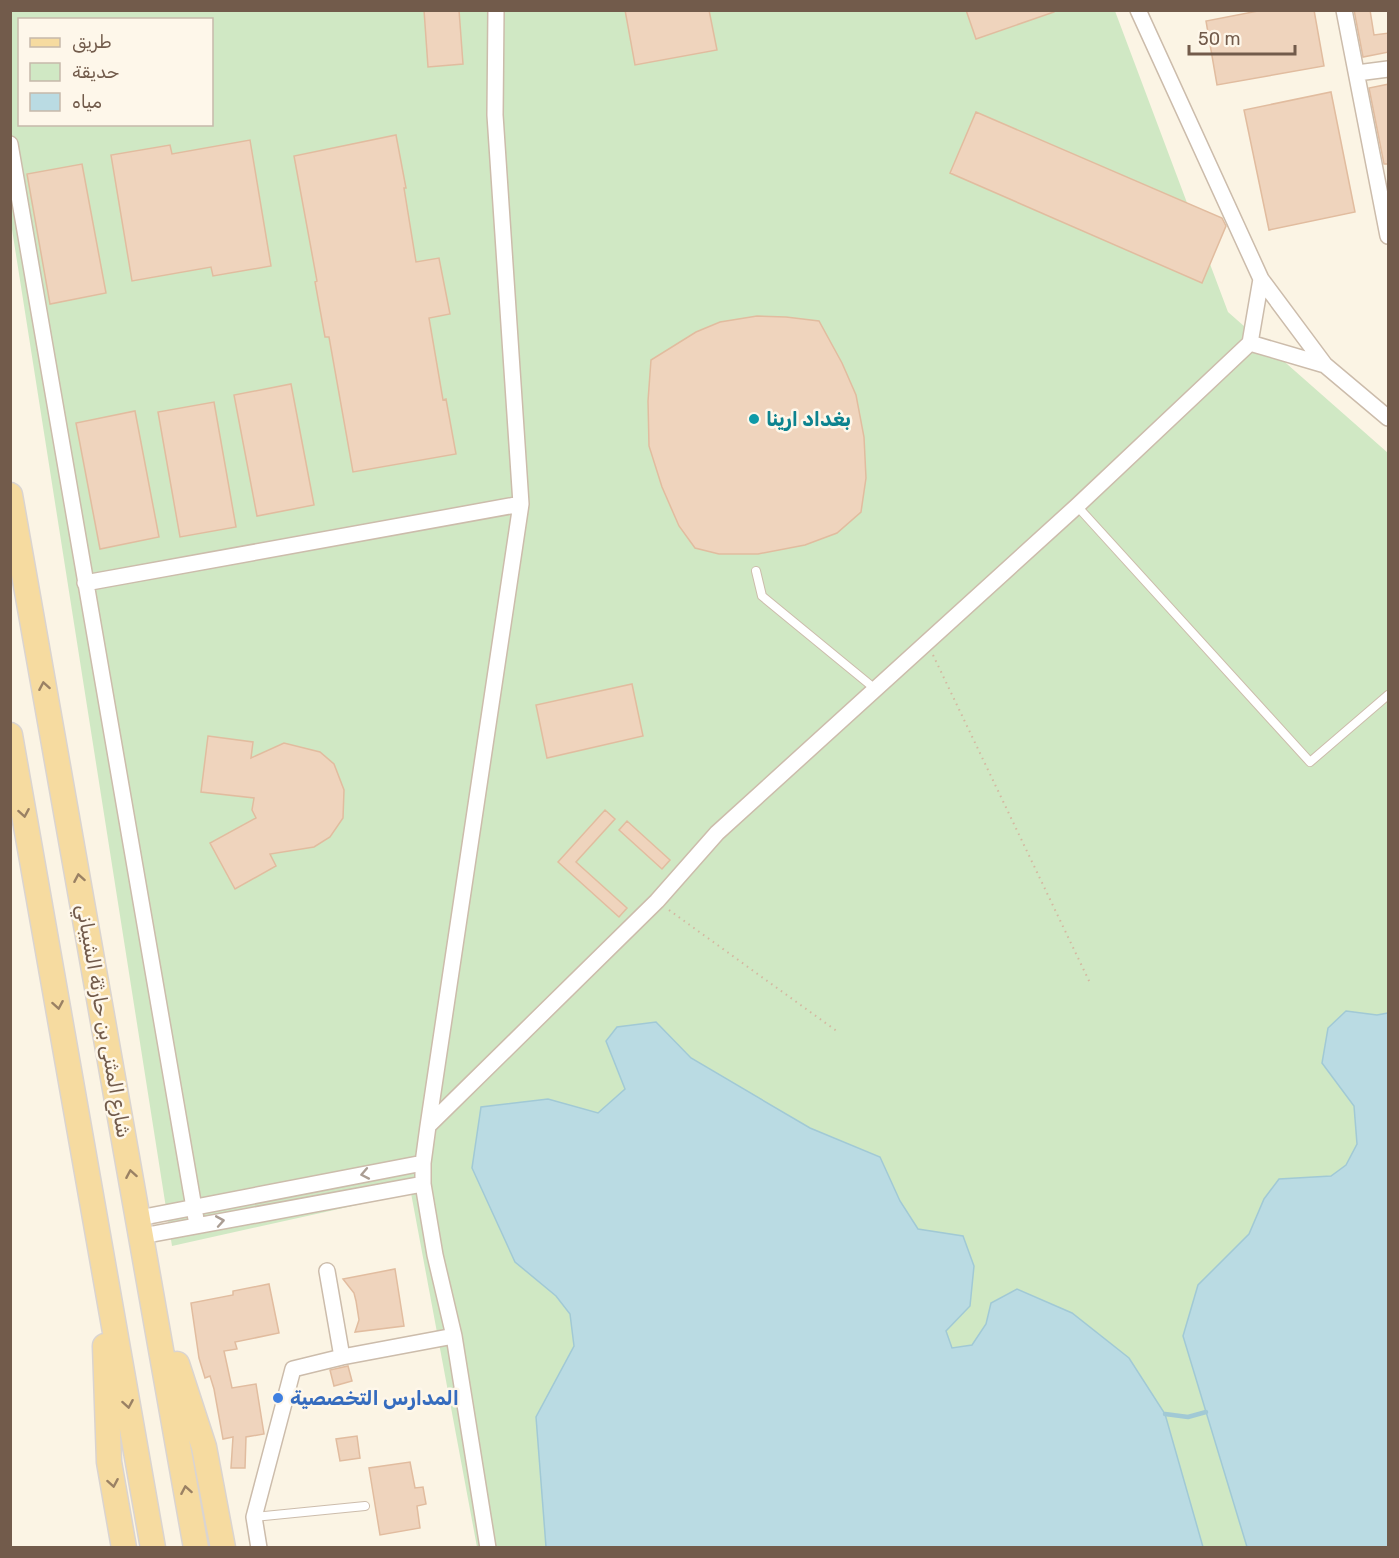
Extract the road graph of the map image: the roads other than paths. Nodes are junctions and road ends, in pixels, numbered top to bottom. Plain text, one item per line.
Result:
1 (496, 10) edge
2 (1138, 10) edge
3 (1344, 10) edge
4 (1389, 69) edge
5 (1357, 73) junction
6 (10, 144) edge
7 (1389, 236) edge
8 (1261, 279) junction
9 (1250, 343) junction
10 (1324, 364) junction
11 (1389, 418) edge
12 (10, 495) edge
13 (520, 504) junction
14 (1077, 507) junction
15 (756, 570) dead end
16 (85, 583) junction
17 (874, 688) junction
18 (1389, 696) edge
19 (10, 735) edge
20 (428, 1126) junction
21 (423, 1163) junction
22 (423, 1184) junction
23 (194, 1207) junction
24 (197, 1226) junction
25 (141, 1227) junction
26 (103, 1257) junction
27 (327, 1271) dead end
28 (150, 1282) junction
29 (454, 1336) junction
30 (342, 1356) junction
31 (365, 1506) dead end
32 (254, 1517) junction
33 (124, 1548) edge
34 (153, 1548) edge
35 (196, 1548) edge
36 (223, 1548) edge
37 (260, 1548) edge
38 (488, 1548) edge

1 - 13 street
2 - 8 street
3 - 5 street
4 - 5 street
5 - 7 street
6 - 16 street
8 - 9 street
8 - 10 street
9 - 10 street
9 - 14 street
10 - 11 street
25 -> 12 main road, شارع المثنى بن حارثة الشيباني
13 - 16 street
13 - 20 street
14 - 17 street
14 - 18 lane
15 - 17 lane
16 - 23 street
17 - 20 street
19 -> 26 main road
20 - 21 street
21 - 22 street
21 -> 23 street
24 -> 22 street
22 - 29 street
23 - 24 street
23 - 25 street
24 - 25 street
25 - 28 main road, شارع المثنى بن حارثة الشيباني
26 -> 33 main road
26 -> 34 main road
27 - 30 street
35 -> 28 main road, شارع المثنى بن حارثة الشيباني
28 - 36 main road
29 - 30 street
29 - 38 street
30 - 32 street
31 - 32 lane
32 - 37 street

